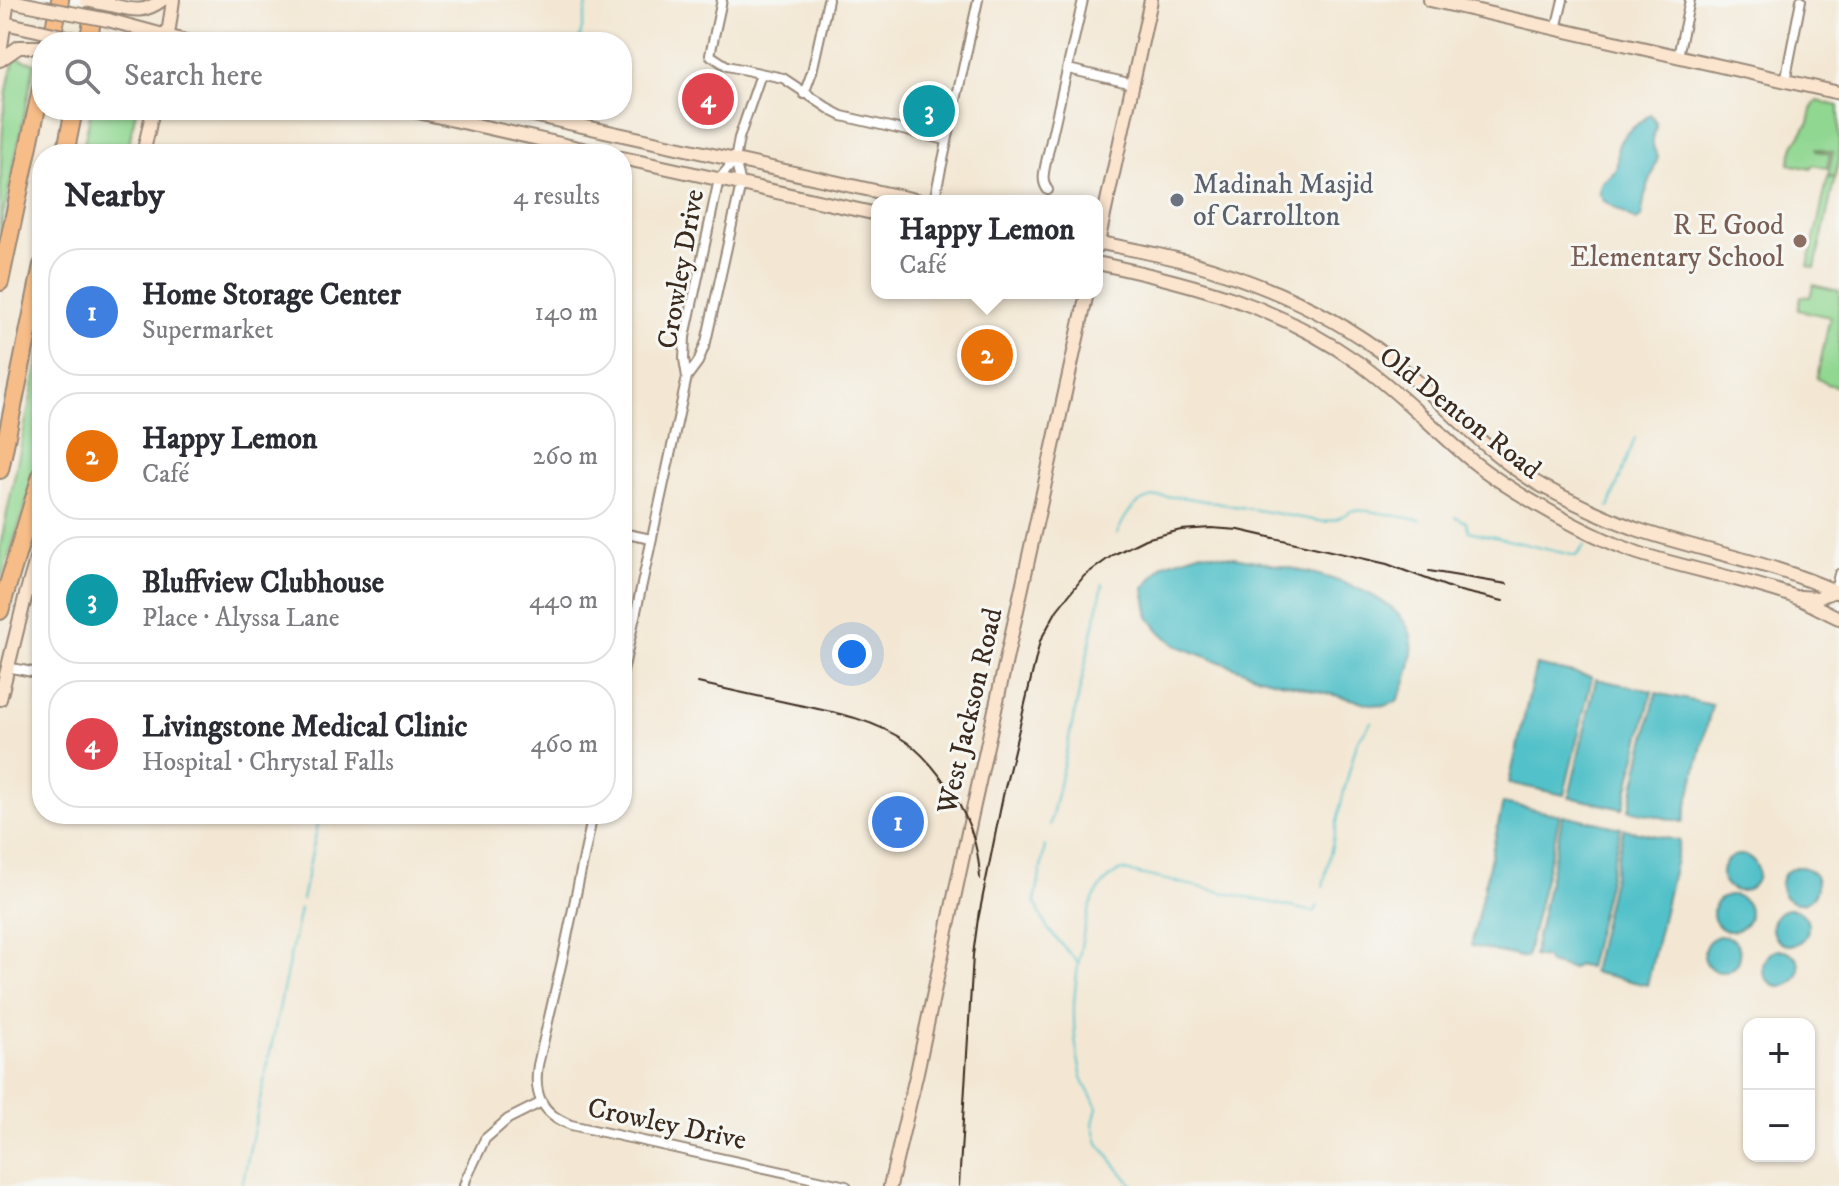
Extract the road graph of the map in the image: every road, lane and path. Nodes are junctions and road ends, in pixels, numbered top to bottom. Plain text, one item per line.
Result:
1 (7, 0) edge
2 (86, 0) edge
3 (162, 0) edge
4 (173, 0) edge
5 (722, 0) edge
6 (828, 0) edge
7 (978, 0) edge
8 (1083, 0) edge
9 (1151, 0) edge
10 (1430, 0) edge
11 (1563, 0) edge
12 (1690, 0) edge
13 (1801, 0) edge
14 (104, 2) edge
15 (52, 4) edge
16 (2, 22) edge
17 (1556, 29) junction
18 (45, 32) edge
19 (92, 32) edge
20 (146, 32) edge
21 (169, 32) edge
22 (32, 37) edge
23 (32, 44) edge
24 (0, 53) edge
25 (1678, 56) junction
26 (0, 60) edge
27 (1068, 69) junction
28 (761, 74) junction
29 (1785, 82) junction
30 (1133, 84) junction
31 (1839, 93) edge
32 (804, 94) junction
33 (34, 120) edge
34 (72, 120) edge
35 (151, 120) edge
36 (474, 120) edge
37 (555, 120) edge
38 (946, 140) junction
39 (67, 144) edge
40 (145, 144) edge
41 (567, 144) edge
42 (632, 160) edge
43 (735, 160) junction
44 (719, 179) junction
45 (741, 184) junction
46 (1048, 190) dead end
47 (893, 195) edge
48 (935, 195) edge
49 (871, 213) edge
50 (1103, 217) edge
51 (1103, 245) edge
52 (1103, 264) edge
53 (0, 282) edge
54 (1086, 299) edge
55 (32, 314) edge
56 (687, 377) junction
57 (1480, 440) junction
58 (1466, 455) junction
59 (0, 470) edge
60 (32, 505) edge
61 (632, 535) edge
62 (651, 539) junction
63 (1839, 574) edge
64 (32, 576) edge
65 (1837, 592) edge
66 (1793, 596) junction
67 (0, 611) edge
68 (1839, 618) edge
69 (632, 629) edge
70 (7, 667) junction
71 (32, 672) edge
72 (0, 699) edge
73 (591, 824) edge
74 (542, 1102) junction
75 (464, 1186) edge
76 (846, 1186) edge
77 (890, 1186) edge

1 - 15 main road
1 - 16 main road
2 - 14 main road, bridge
3 - 14 main road
4 - 21 main road
5 - 28 street
6 - 32 street
7 - 38 street
8 - 27 street
9 - 30 main road
10 - 17 main road
11 - 17 street
12 - 25 street
13 - 29 street
14 - 19 highway
15 - 18 highway
15 - 20 main road, bridge
16 - 22 main road
16 - 24 main road
17 - 25 main road
23 - 26 main road
25 - 29 main road
27 - 30 street
27 - 46 street
28 - 32 street
28 - 43 street
29 - 31 main road
30 - 50 main road
32 - 38 street
33 - 53 highway
34 - 39 highway
35 - 40 main road
36 - 41 main road
37 - 43 main road
38 - 48 street
42 - 44 main road
43 - 44 street, Crowley Drive
43 - 45 street, Crowley Drive
43 - 47 main road
44 - 45 main road
44 - 56 street, Crowley Drive
45 - 49 main road
45 - 56 street, Crowley Drive
51 - 57 main road, Old Denton Road
52 - 58 main road, Old Denton Road
54 - 77 main road, West Jackson Road
55 - 59 highway
56 - 62 street, Crowley Drive
57 - 58 main road
57 - 65 main road, Old Denton Road
58 - 66 main road, Old Denton Road
60 - 67 highway
61 - 62 street
62 - 69 street, Crowley Drive
63 - 65 street
64 - 70 main road
65 - 66 main road
66 - 68 main road, Old Denton Road
70 - 71 street
70 - 72 main road
73 - 74 street
74 - 75 street
74 - 76 street, Crowley Drive

